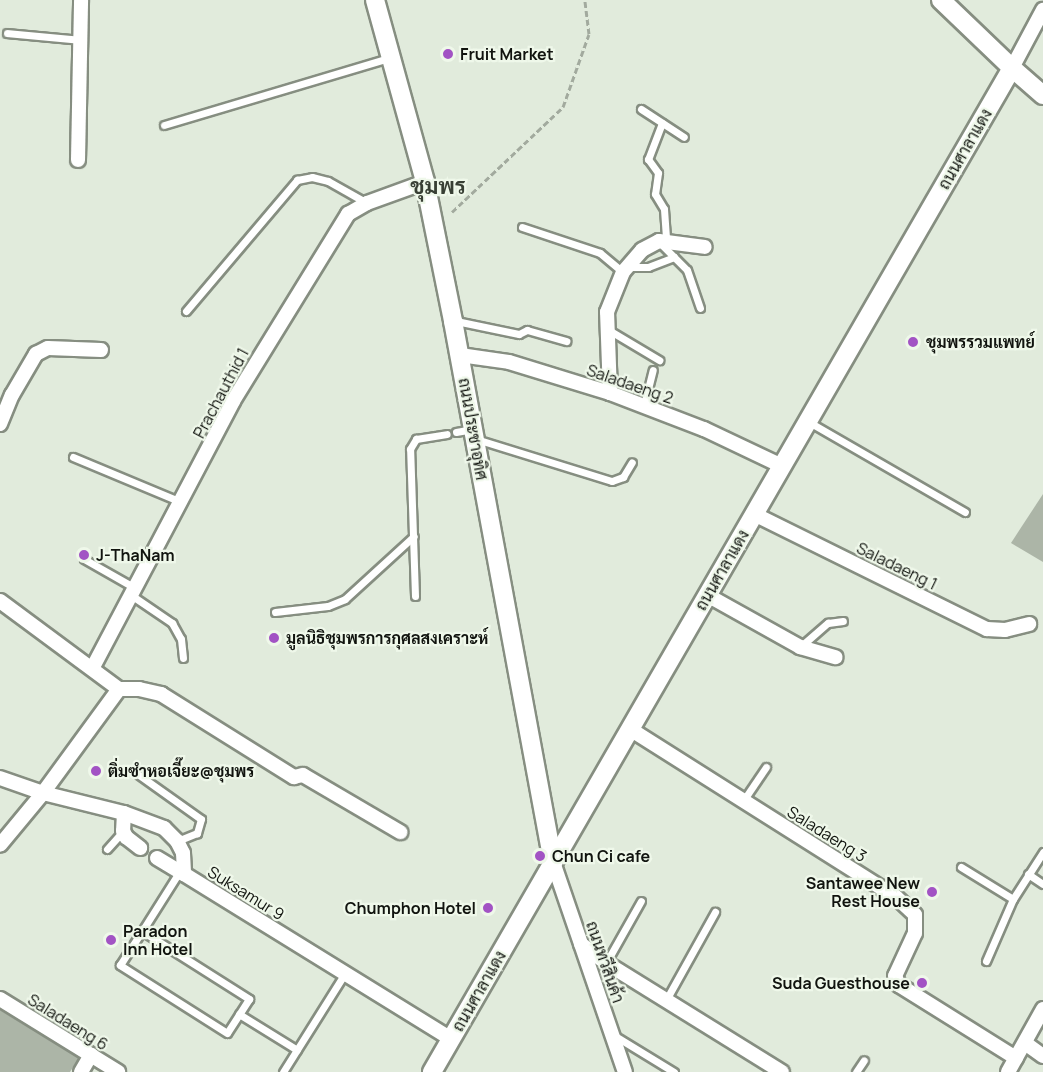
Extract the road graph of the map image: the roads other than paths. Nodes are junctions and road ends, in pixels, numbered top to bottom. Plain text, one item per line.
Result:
1 (81, 0) edge
2 (375, 0) edge
3 (941, 0) edge
4 (1043, 10) edge
5 (7, 33) dead end
6 (81, 40) junction
7 (391, 58) junction
8 (1012, 68) junction
9 (1043, 95) edge
10 (641, 109) dead end
11 (662, 123) junction
12 (164, 125) dead end
13 (684, 137) dead end
14 (78, 160) dead end
15 (425, 182) junction
16 (367, 202) junction
17 (522, 227) dead end
18 (663, 241) junction
19 (705, 247) dead end
20 (674, 257) junction
21 (625, 270) junction
22 (700, 308) dead end
23 (186, 311) dead end
24 (453, 321) junction
25 (606, 329) junction
26 (566, 341) dead end
27 (102, 350) dead end
28 (460, 355) junction
29 (659, 360) dead end
30 (653, 370) dead end
31 (610, 393) junction
32 (6, 395) edge
33 (644, 405) junction
34 (808, 421) junction
35 (0, 424) edge
36 (468, 433) junction
37 (447, 434) dead end
38 (73, 457) dead end
39 (632, 462) dead end
40 (782, 466) junction
41 (181, 502) junction
42 (965, 512) dead end
43 (754, 514) junction
44 (414, 536) junction
45 (84, 559) dead end
46 (133, 591) junction
47 (707, 595) junction
48 (415, 596) dead end
49 (0, 601) edge
50 (275, 612) dead end
51 (843, 621) dead end
52 (1029, 624) dead end
53 (800, 647) junction
54 (836, 657) dead end
55 (183, 658) dead end
56 (93, 667) junction
57 (120, 689) junction
58 (630, 729) junction
59 (766, 767) dead end
60 (139, 775) dead end
61 (0, 778) edge
62 (43, 793) junction
63 (743, 801) junction
64 (124, 813) junction
65 (123, 831) junction
66 (400, 832) dead end
67 (177, 841) junction
68 (0, 845) edge
69 (140, 848) dead end
70 (106, 849) dead end
71 (1043, 852) edge
72 (157, 858) dead end
73 (553, 862) junction
74 (961, 867) dead end
75 (182, 873) junction
76 (1028, 874) junction
77 (1043, 884) edge
78 (1013, 899) junction
79 (641, 901) dead end
80 (715, 912) dead end
81 (141, 931) junction
82 (581, 944) junction
83 (986, 961) dead end
84 (606, 963) junction
85 (345, 973) junction
86 (0, 999) edge
87 (666, 1000) junction
88 (1043, 1009) edge
89 (239, 1014) junction
90 (613, 1035) junction
91 (451, 1040) junction
92 (1024, 1043) junction
93 (297, 1050) junction
94 (92, 1055) junction
95 (1043, 1056) edge
96 (1016, 1058) junction
97 (864, 1060) dead end
98 (81, 1072) edge
99 (118, 1072) edge
100 (283, 1072) edge
101 (432, 1072) edge
102 (626, 1072) edge
103 (674, 1072) edge
104 (782, 1072) edge
105 (856, 1072) edge
106 (1008, 1072) edge

1 - 6 street
2 - 7 main road, ถนนประชาอุทิศ
3 - 8 main road
4 - 8 street
5 - 6 lane
6 - 14 street
7 - 12 lane
7 - 15 main road, ถนนประชาอุทิศ
8 - 9 main road
8 - 34 main road, ถนนศาลาแดง
10 - 11 lane
11 - 13 lane
11 - 18 lane
15 - 16 street, Prachauthid 1
15 - 24 main road, ถนนประชาอุทิศ
16 - 23 lane
16 - 41 street, Prachauthid 1
17 - 21 lane
18 - 19 street
18 - 20 lane
18 - 21 street
20 - 21 lane
20 - 22 lane
21 - 25 street
24 - 26 lane
24 - 28 main road, ถนนประชาอุทิศ
25 - 29 lane
25 - 31 street
27 - 32 street
28 - 31 street, Saladaeng 2
28 - 36 main road, ถนนประชาอุทิศ
30 - 33 lane
31 - 33 street, Saladaeng 2
32 - 35 street
33 - 40 street, Saladaeng 2
34 - 40 main road, ถนนศาลาแดง
34 - 42 lane
36 - 39 lane
36 - 73 main road, ถนนประชาอุทิศ
37 - 44 lane
38 - 41 lane
40 - 43 main road, ถนนศาลาแดง
41 - 46 street, Prachauthid 1
43 - 47 main road, ถนนศาลาแดง
43 - 52 street, Saladaeng 1
44 - 48 lane
44 - 50 lane
45 - 46 lane
46 - 55 lane
46 - 56 street, Prachauthid 1
47 - 53 street
47 - 58 main road, ถนนศาลาแดง
49 - 56 street
51 - 53 lane
53 - 54 street
56 - 57 street
57 - 62 street
57 - 66 street
58 - 63 street, Saladaeng 3
58 - 73 main road, ถนนศาลาแดง
59 - 63 lane
60 - 67 lane
61 - 62 street
62 - 64 street
62 - 68 street
63 - 96 street, Saladaeng 3
64 - 65 street
64 - 67 street
65 - 69 street
65 - 70 lane
67 - 75 street, Suksamur 9
71 - 76 lane
72 - 75 street
73 - 82 street, ถนนทวีสินค้า
73 - 91 main road, ถนนศาลาแดง
74 - 78 lane
75 - 81 lane
75 - 85 street, Suksamur 9
76 - 77 lane
76 - 78 lane
78 - 83 lane
79 - 84 lane
80 - 87 lane
81 - 89 lane
81 - 89 lane
82 - 84 street
82 - 90 street, ถนนทวีสินค้า
84 - 87 street
85 - 91 street, Suksamur 9
85 - 93 lane
86 - 94 street, Saladaeng 6
87 - 104 street
88 - 92 street
89 - 93 lane
90 - 102 street, ถนนทวีสินค้า
90 - 103 lane
91 - 101 main road, ถนนศาลาแดง
92 - 95 street
92 - 96 street
93 - 100 lane
94 - 98 street
94 - 99 street, Saladaeng 6
96 - 106 street
97 - 105 lane

